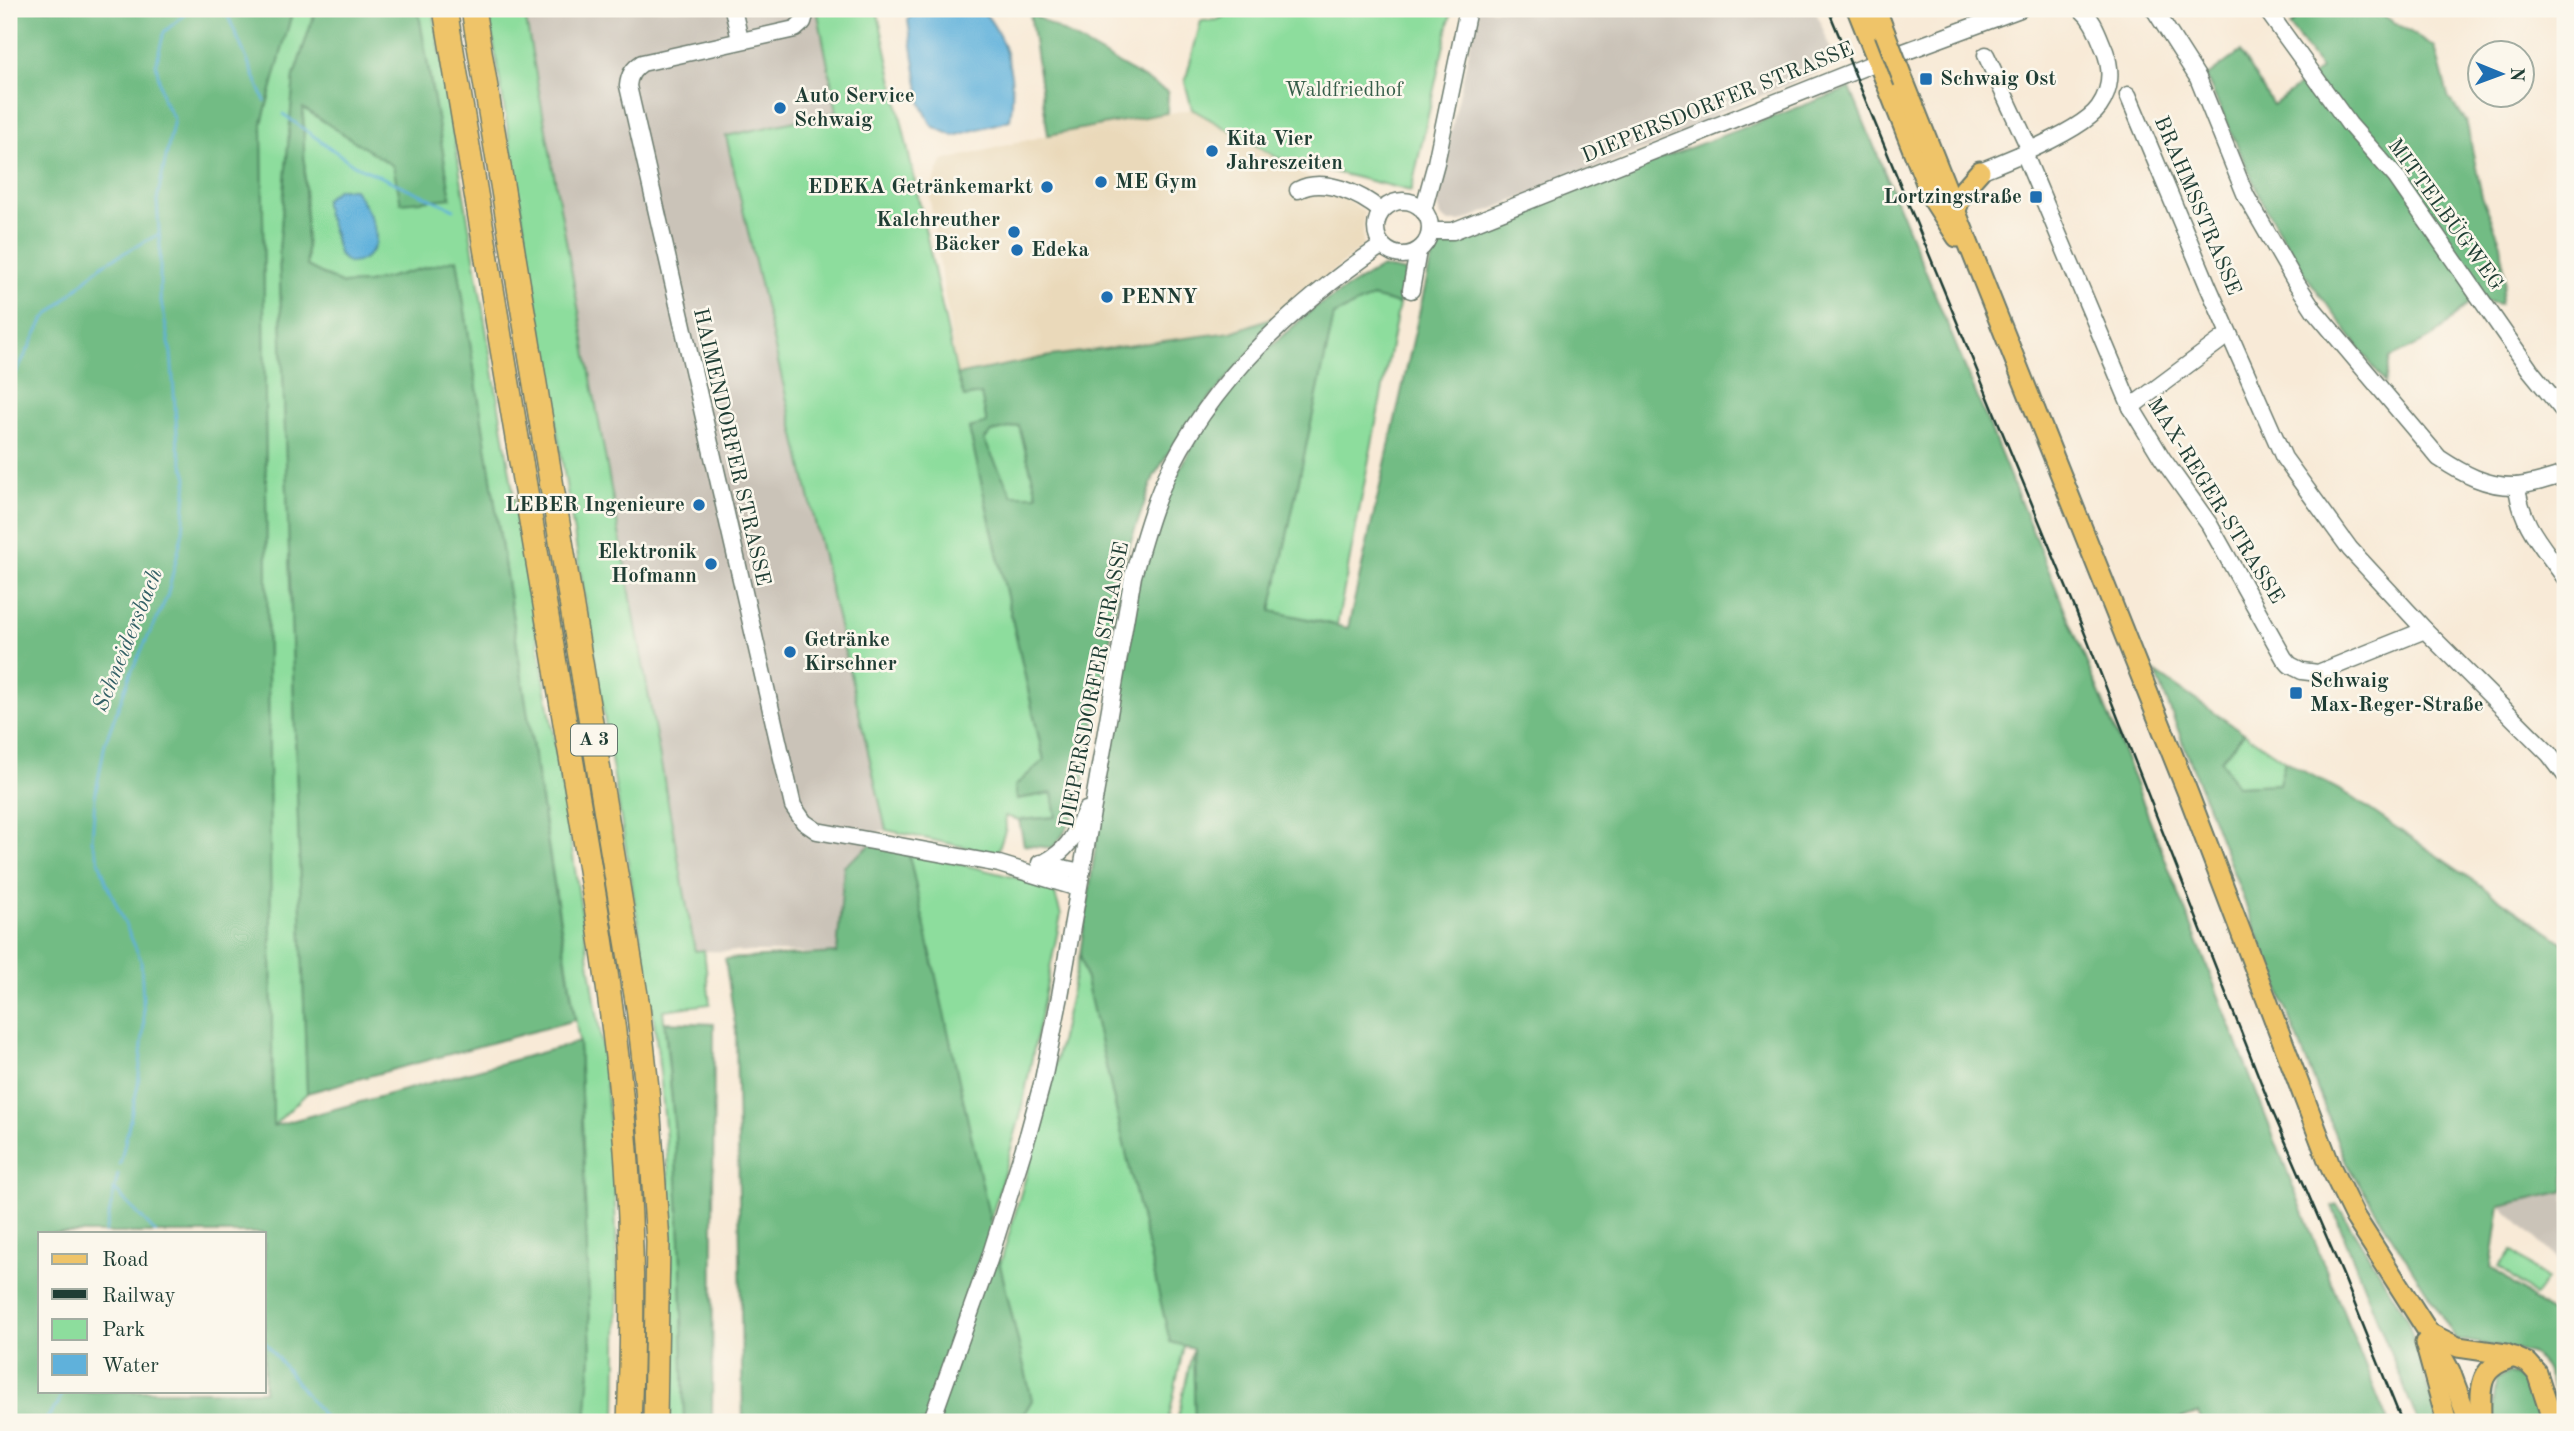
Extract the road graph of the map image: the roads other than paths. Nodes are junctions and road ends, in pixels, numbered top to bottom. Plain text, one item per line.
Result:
1 (445, 9) edge
2 (473, 9) edge
3 (733, 9) edge
4 (807, 9) edge
5 (1468, 9) edge
6 (1857, 9) edge
7 (1876, 9) edge
8 (2020, 9) edge
9 (2081, 9) edge
10 (2154, 9) edge
11 (2266, 9) edge
12 (740, 40) junction
13 (1986, 55) dead end
14 (1877, 62) junction
15 (2128, 94) dead end
16 (2027, 152) junction
17 (1938, 168) junction
18 (1980, 172) junction
19 (1430, 179) junction
20 (1297, 190) dead end
21 (1406, 201) junction
22 (1956, 210) junction
23 (1381, 211) junction
24 (1423, 211) junction
25 (1430, 231) junction
26 (1388, 250) junction
27 (1418, 251) junction
28 (1980, 274) junction
29 (2229, 334) junction
30 (2131, 407) junction
31 (2565, 414) edge
32 (2565, 474) edge
33 (2516, 486) junction
34 (2565, 578) edge
35 (2425, 630) junction
36 (2565, 775) edge
37 (1096, 789) junction
38 (1045, 862) junction
39 (999, 864) junction
40 (1079, 880) junction
41 (2408, 1300) junction
42 (2429, 1333) junction
43 (2515, 1357) junction
44 (629, 1422) edge
45 (655, 1422) edge
46 (931, 1422) edge
47 (2448, 1422) edge
48 (2469, 1422) edge
49 (2481, 1422) edge
50 (2553, 1422) edge

1 - 44 highway, A 3
2 - 45 highway, A 3
3 - 12 street
4 - 12 street, HAIMENDORFER STRASSE
5 - 19 street
6 - 14 main road
7 - 17 main road, bridge
8 - 14 street, DIEPERSDORFER STRASSE
9 - 16 street
10 - 33 street
11 - 31 street, MITTELBÜGWEG
12 - 39 street, HAIMENDORFER STRASSE
13 - 16 street
14 - 25 street, DIEPERSDORFER STRASSE
14 - 28 main road
15 - 29 street, BRAHMSSTRASSE
16 - 18 street
16 - 30 street, MAX-REGER-STRASSE
17 - 18 main road
17 - 22 main road
18 - 22 main road
19 - 21 street
19 - 24 street
20 - 23 street
21 - 23 street
21 - 24 street
22 - 28 main road
23 - 26 street
24 - 25 street
25 - 27 street
26 - 27 street
26 - 27 street
26 - 37 street, DIEPERSDORFER STRASSE
28 - 41 main road
29 - 30 street
29 - 35 street, BRAHMSSTRASSE
30 - 35 street, MAX-REGER-STRASSE
32 - 33 street
33 - 34 street
35 - 36 street
37 - 38 street
37 - 40 street, DIEPERSDORFER STRASSE
38 - 39 street, HAIMENDORFER STRASSE
38 - 40 street, HAIMENDORFER STRASSE
39 - 40 street, HAIMENDORFER STRASSE
40 - 46 street, DIEPERSDORFER STRASSE
41 - 42 main road
41 - 47 main road
42 - 43 main road
42 - 48 main road
43 - 49 main road
43 - 50 main road

